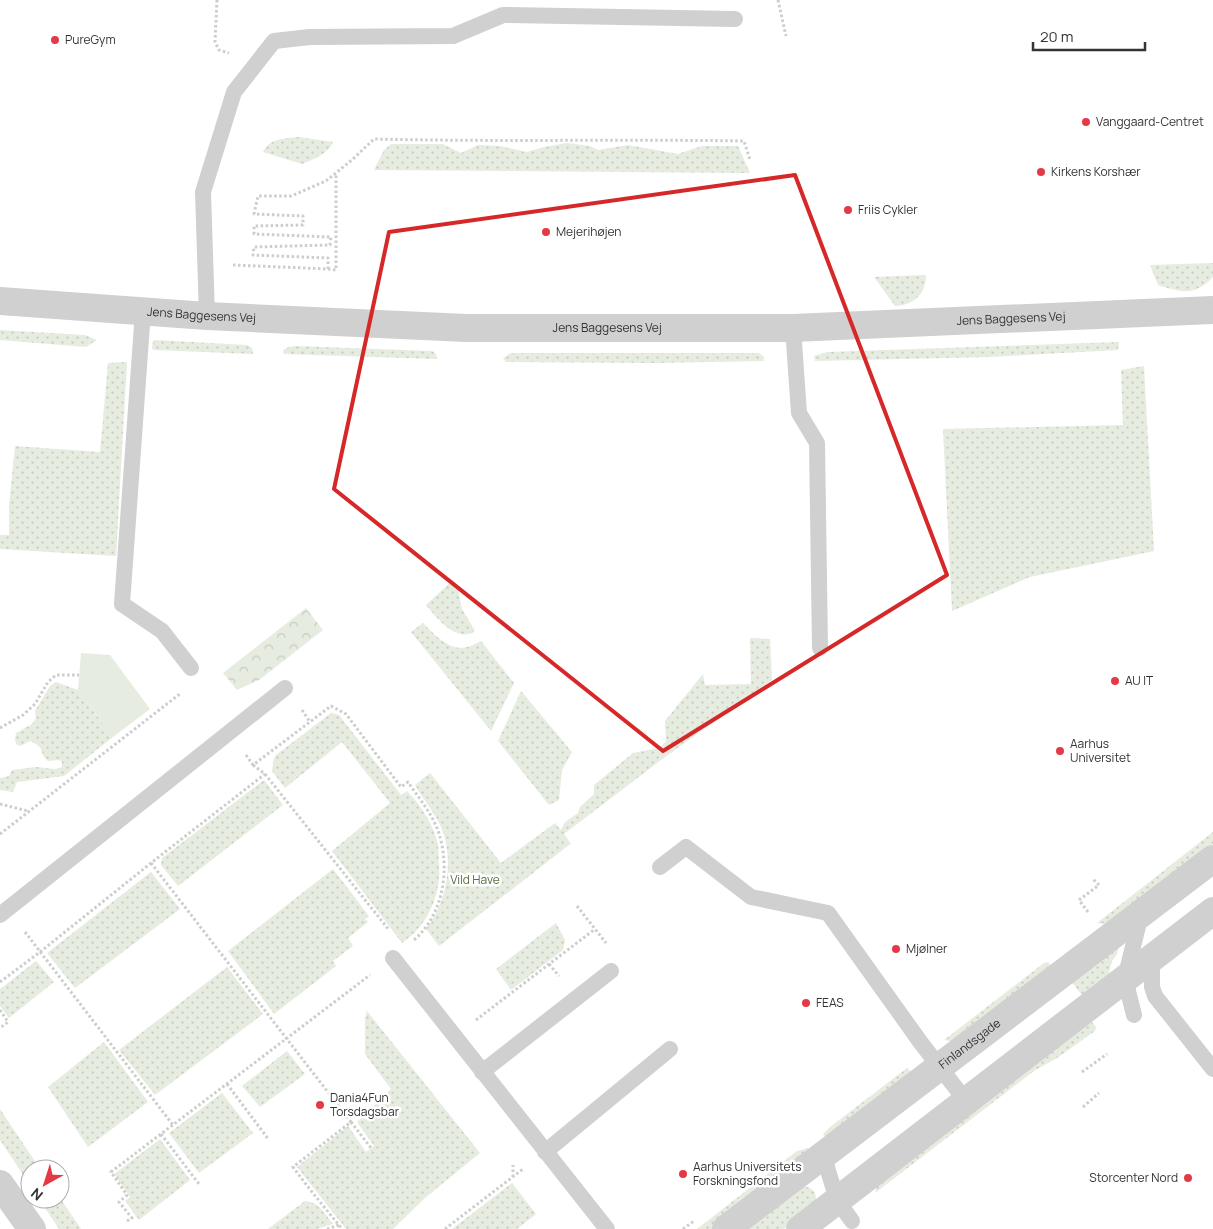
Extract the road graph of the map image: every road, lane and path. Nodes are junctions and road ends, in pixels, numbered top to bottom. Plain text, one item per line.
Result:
1 (217, 0) edge
2 (778, 0) edge
3 (735, 19) dead end
4 (786, 36) dead end
5 (227, 51) dead end
6 (750, 160) dead end
7 (336, 172) junction
8 (205, 263) junction
9 (328, 269) junction
10 (0, 301) edge
11 (1213, 310) edge
12 (144, 311) junction
13 (207, 316) junction
14 (793, 328) junction
15 (820, 648) dead end
16 (191, 668) joint
17 (79, 675) dead end
18 (286, 688) dead end
19 (0, 728) edge
20 (228, 733) junction
21 (118, 734) dead end
22 (122, 739) junction
23 (253, 764) junction
24 (266, 774) junction
25 (0, 804) edge
26 (29, 812) junction
27 (0, 834) edge
28 (1213, 858) edge
29 (151, 862) junction
30 (660, 867) dead end
31 (1093, 878) dead end
32 (577, 906) dead end
33 (1213, 911) edge
34 (4, 912) edge
35 (1141, 914) junction
36 (1092, 917) dead end
37 (40, 952) junction
38 (398, 953) junction
39 (1152, 958) junction
40 (611, 971) dead end
41 (1125, 979) junction
42 (0, 982) edge
43 (0, 1010) edge
44 (1134, 1016) dead end
45 (477, 1019) dead end
46 (0, 1028) edge
47 (286, 1038) junction
48 (670, 1050) dead end
49 (1107, 1054) dead end
50 (940, 1068) junction
51 (1213, 1069) edge
52 (482, 1072) junction
53 (1082, 1072) dead end
54 (227, 1084) junction
55 (1099, 1094) dead end
56 (333, 1097) junction
57 (329, 1100) dead end
58 (966, 1101) junction
59 (1083, 1107) dead end
60 (351, 1122) junction
61 (173, 1125) junction
62 (161, 1134) junction
63 (269, 1140) dead end
64 (371, 1148) dead end
65 (545, 1152) junction
66 (823, 1154) junction
67 (513, 1165) dead end
68 (512, 1177) junction
69 (0, 1184) edge
70 (199, 1184) dead end
71 (845, 1211) junction
72 (127, 1221) dead end
73 (339, 1225) junction
74 (32, 1229) edge
75 (327, 1229) edge
76 (342, 1229) edge
77 (446, 1229) edge
78 (607, 1229) edge
79 (726, 1229) edge
80 (800, 1229) edge

1 - 5 path
2 - 4 path
3 - 8 lane
6 - 7 path
7 - 9 path
7 - 9 path
8 - 9 path
8 - 13 lane
10 - 12 street, Jens Baggesens Vej
11 - 14 street, Jens Baggesens Vej
12 - 13 street, Jens Baggesens Vej
12 - 16 lane
13 - 14 street, Jens Baggesens Vej
14 - 15 lane
16 - 22 path
17 - 19 path
18 - 20 lane
20 - 23 path
20 - 34 lane
21 - 22 path
22 - 26 path
23 - 24 path
23 - 38 path
24 - 29 path
24 - 38 path
25 - 26 path
26 - 27 path
28 - 35 street, Finlandsgade
29 - 37 path
29 - 47 path
30 - 50 lane
31 - 36 path
32 - 45 path
33 - 39 street
34 - 37 path
35 - 41 lane
35 - 50 street, Finlandsgade
37 - 42 path
37 - 61 path
38 - 47 path
38 - 52 lane
39 - 41 street
39 - 51 lane
40 - 52 lane
41 - 44 lane
41 - 58 street
43 - 46 path
47 - 54 path
47 - 56 path
48 - 65 lane
49 - 53 path
50 - 58 lane
50 - 66 street, Finlandsgade
52 - 65 lane
54 - 61 path
54 - 63 path
55 - 59 path
56 - 57 path
56 - 60 path
58 - 71 street
60 - 64 path
60 - 73 path
61 - 62 path
62 - 70 path
62 - 72 path
65 - 68 path
65 - 78 lane
66 - 71 lane
66 - 79 street, Finlandsgade
67 - 68 path
68 - 77 path
69 - 74 street
71 - 80 street
73 - 75 path
73 - 76 path

